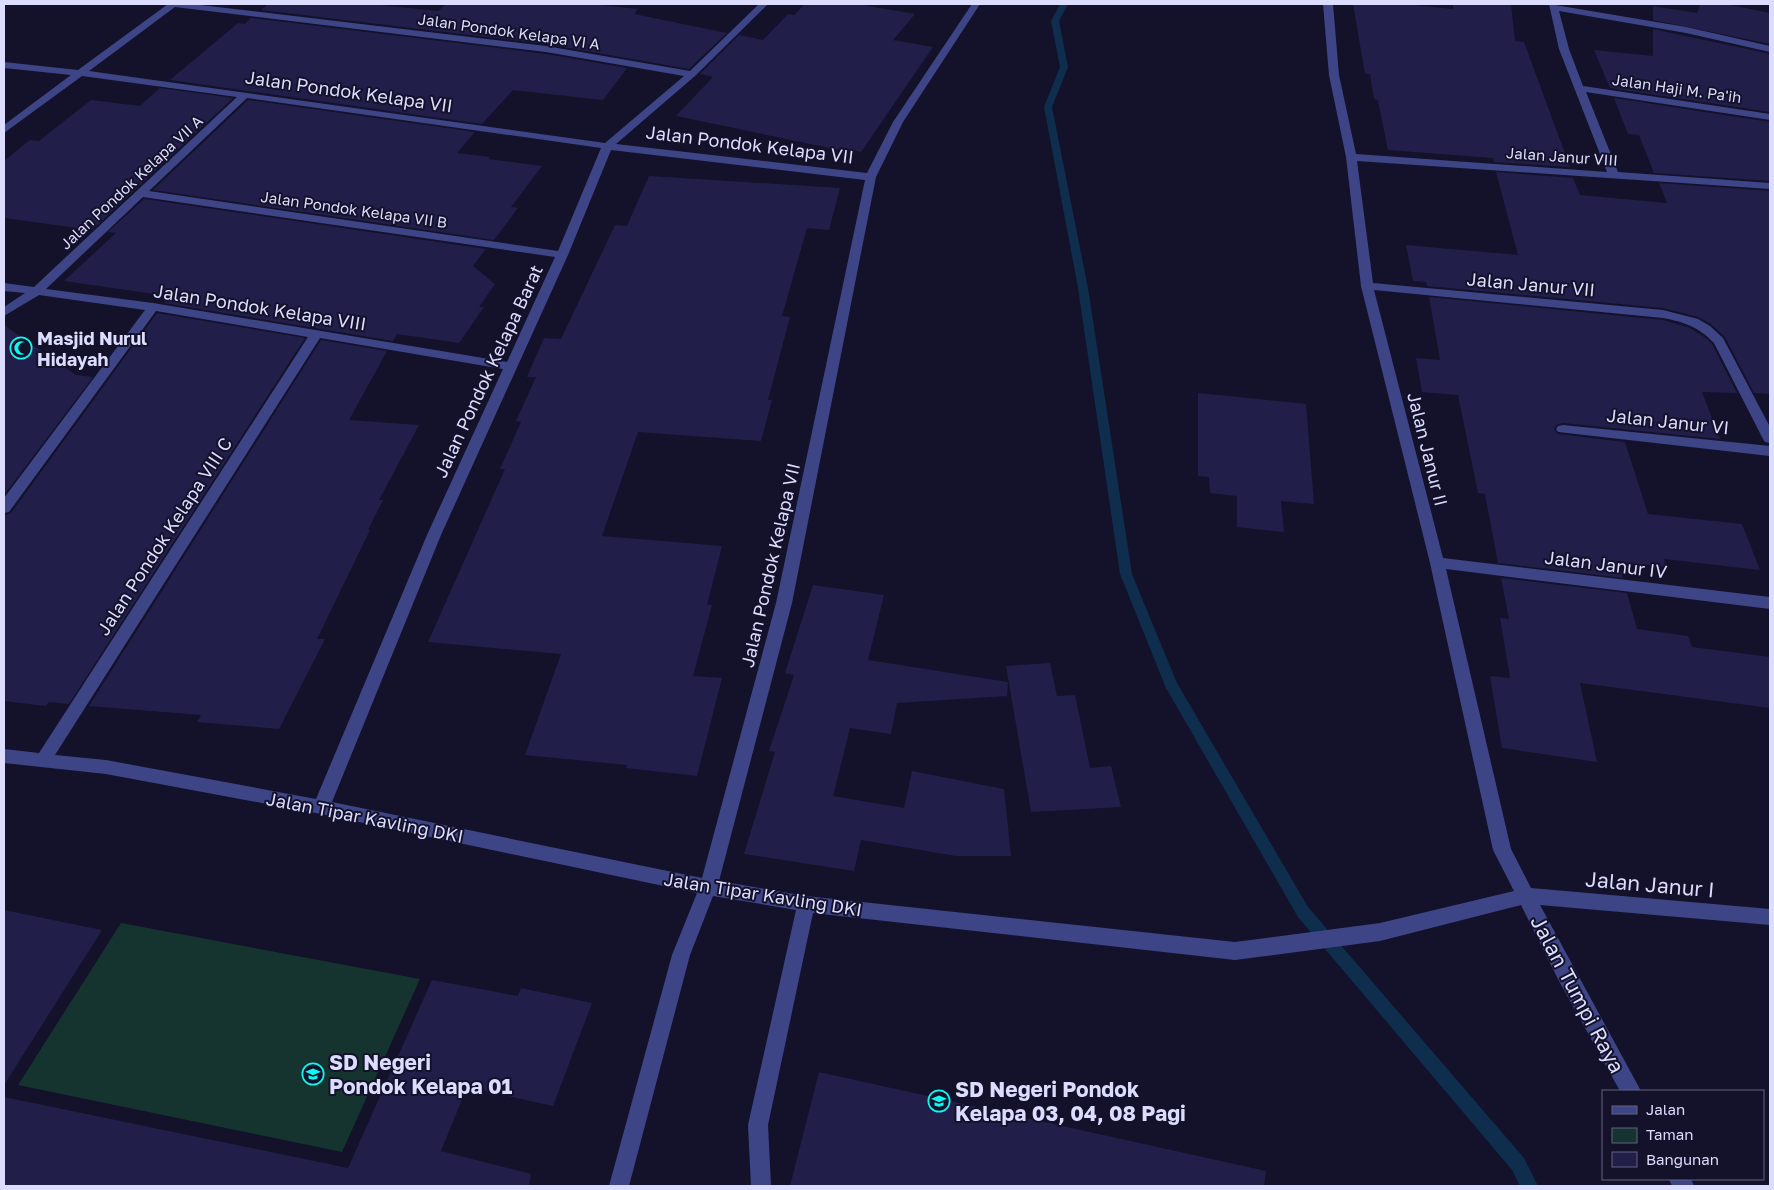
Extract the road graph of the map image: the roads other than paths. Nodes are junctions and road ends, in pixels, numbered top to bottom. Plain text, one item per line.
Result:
1 (173, 4) edge
2 (762, 4) edge
3 (976, 4) edge
4 (1328, 4) edge
5 (1554, 5) edge
6 (1770, 49) edge
7 (4, 65) edge
8 (81, 72) junction
9 (692, 74) junction
10 (1579, 88) junction
11 (245, 95) junction
12 (1770, 117) edge
13 (4, 130) edge
14 (607, 146) junction
15 (1351, 157) junction
16 (1614, 175) junction
17 (871, 178) junction
18 (1770, 186) edge
19 (141, 193) junction
20 (562, 255) junction
21 (4, 286) edge
22 (1367, 286) junction
23 (37, 291) junction
24 (153, 307) junction
25 (4, 312) edge
26 (317, 333) junction
27 (509, 366) junction
28 (1563, 429) dead end
29 (1770, 439) edge
30 (1770, 451) edge
31 (4, 508) edge
32 (1437, 562) junction
33 (1770, 603) edge
34 (4, 756) edge
35 (43, 760) junction
36 (321, 807) junction
37 (708, 887) junction
38 (1526, 896) junction
39 (806, 904) junction
40 (1770, 918) edge
41 (1630, 1090) edge
42 (619, 1186) edge
43 (761, 1186) edge

1 - 8 street
1 - 9 street, Jalan Pondok Kelapa VI A
2 - 9 street, Jalan Pondok Kelapa Barat
3 - 17 street
4 - 15 street, Jalan Janur II
5 - 6 street
5 - 10 street
7 - 8 street, Jalan Pondok Kelapa VII
8 - 11 street, Jalan Pondok Kelapa VII
8 - 13 street
9 - 14 street, Jalan Pondok Kelapa Barat
10 - 12 street, Jalan Haji M. Pa'ih
10 - 16 street
11 - 14 street, Jalan Pondok Kelapa VII
11 - 19 street, Jalan Pondok Kelapa VII A
14 - 17 street, Jalan Pondok Kelapa VII
14 - 20 street, Jalan Pondok Kelapa Barat
15 - 16 street, Jalan Janur VIII
15 - 22 street, Jalan Janur II
16 - 18 street, Jalan Janur VIII
17 - 37 street, Jalan Pondok Kelapa VII
19 - 20 street, Jalan Pondok Kelapa VII B
19 - 23 street, Jalan Pondok Kelapa VII A
20 - 27 street, Jalan Pondok Kelapa Barat
21 - 23 street, Jalan Pondok Kelapa VIII
22 - 29 street, Jalan Janur VII
22 - 32 street, Jalan Janur II
23 - 24 street, Jalan Pondok Kelapa VIII
23 - 25 street, Jalan Pondok Kelapa VII A
24 - 26 street, Jalan Pondok Kelapa VIII
24 - 31 street
26 - 27 street, Jalan Pondok Kelapa VIII
26 - 35 street, Jalan Pondok Kelapa VIII C
27 - 36 street, Jalan Pondok Kelapa Barat
28 - 30 street, Jalan Janur VI
32 - 33 street, Jalan Janur IV
32 - 38 street, Jalan Janur II
34 - 35 street, Jalan Tipar Kavling DKI
35 - 36 street, Jalan Tipar Kavling DKI
36 - 37 street, Jalan Tipar Kavling DKI
37 - 39 street, Jalan Tipar Kavling DKI
37 - 42 street, Jalan Pondok Kelapa VII
38 - 39 street, Jalan Tipar Kavling DKI
38 - 40 street, Jalan Janur I
38 - 41 street, Jalan Tumpi Raya
39 - 43 street

